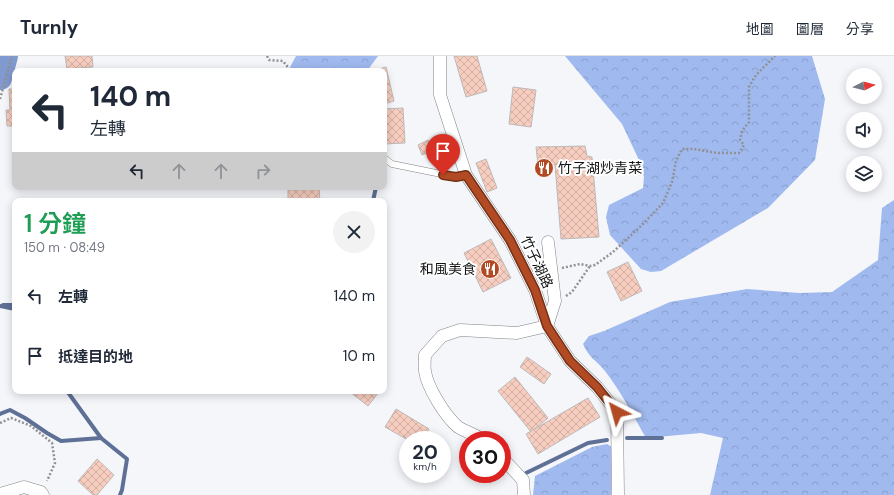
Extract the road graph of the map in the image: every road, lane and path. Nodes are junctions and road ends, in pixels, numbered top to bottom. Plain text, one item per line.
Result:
1 (12, 56) edge
2 (267, 56) edge
3 (440, 56) edge
4 (775, 56) edge
5 (289, 68) edge
6 (0, 99) edge
7 (387, 160) edge
8 (466, 175) junction
9 (548, 242) dead end
10 (590, 266) junction
11 (552, 272) junction
12 (555, 302) junction
13 (547, 326) junction
14 (0, 423) edge
15 (467, 431) edge
16 (511, 467) edge
17 (42, 493) edge
18 (0, 494) edge
19 (524, 495) edge
20 (618, 495) edge

1 - 6 path
2 - 5 path
3 - 8 street, 竹子湖路
4 - 10 path
7 - 8 lane
8 - 13 street, 竹子湖路
9 - 11 street
10 - 11 path
10 - 12 path
11 - 12 street
12 - 13 street
13 - 15 street
13 - 20 street, 竹子湖路
14 - 17 path
16 - 19 street
17 - 18 street

